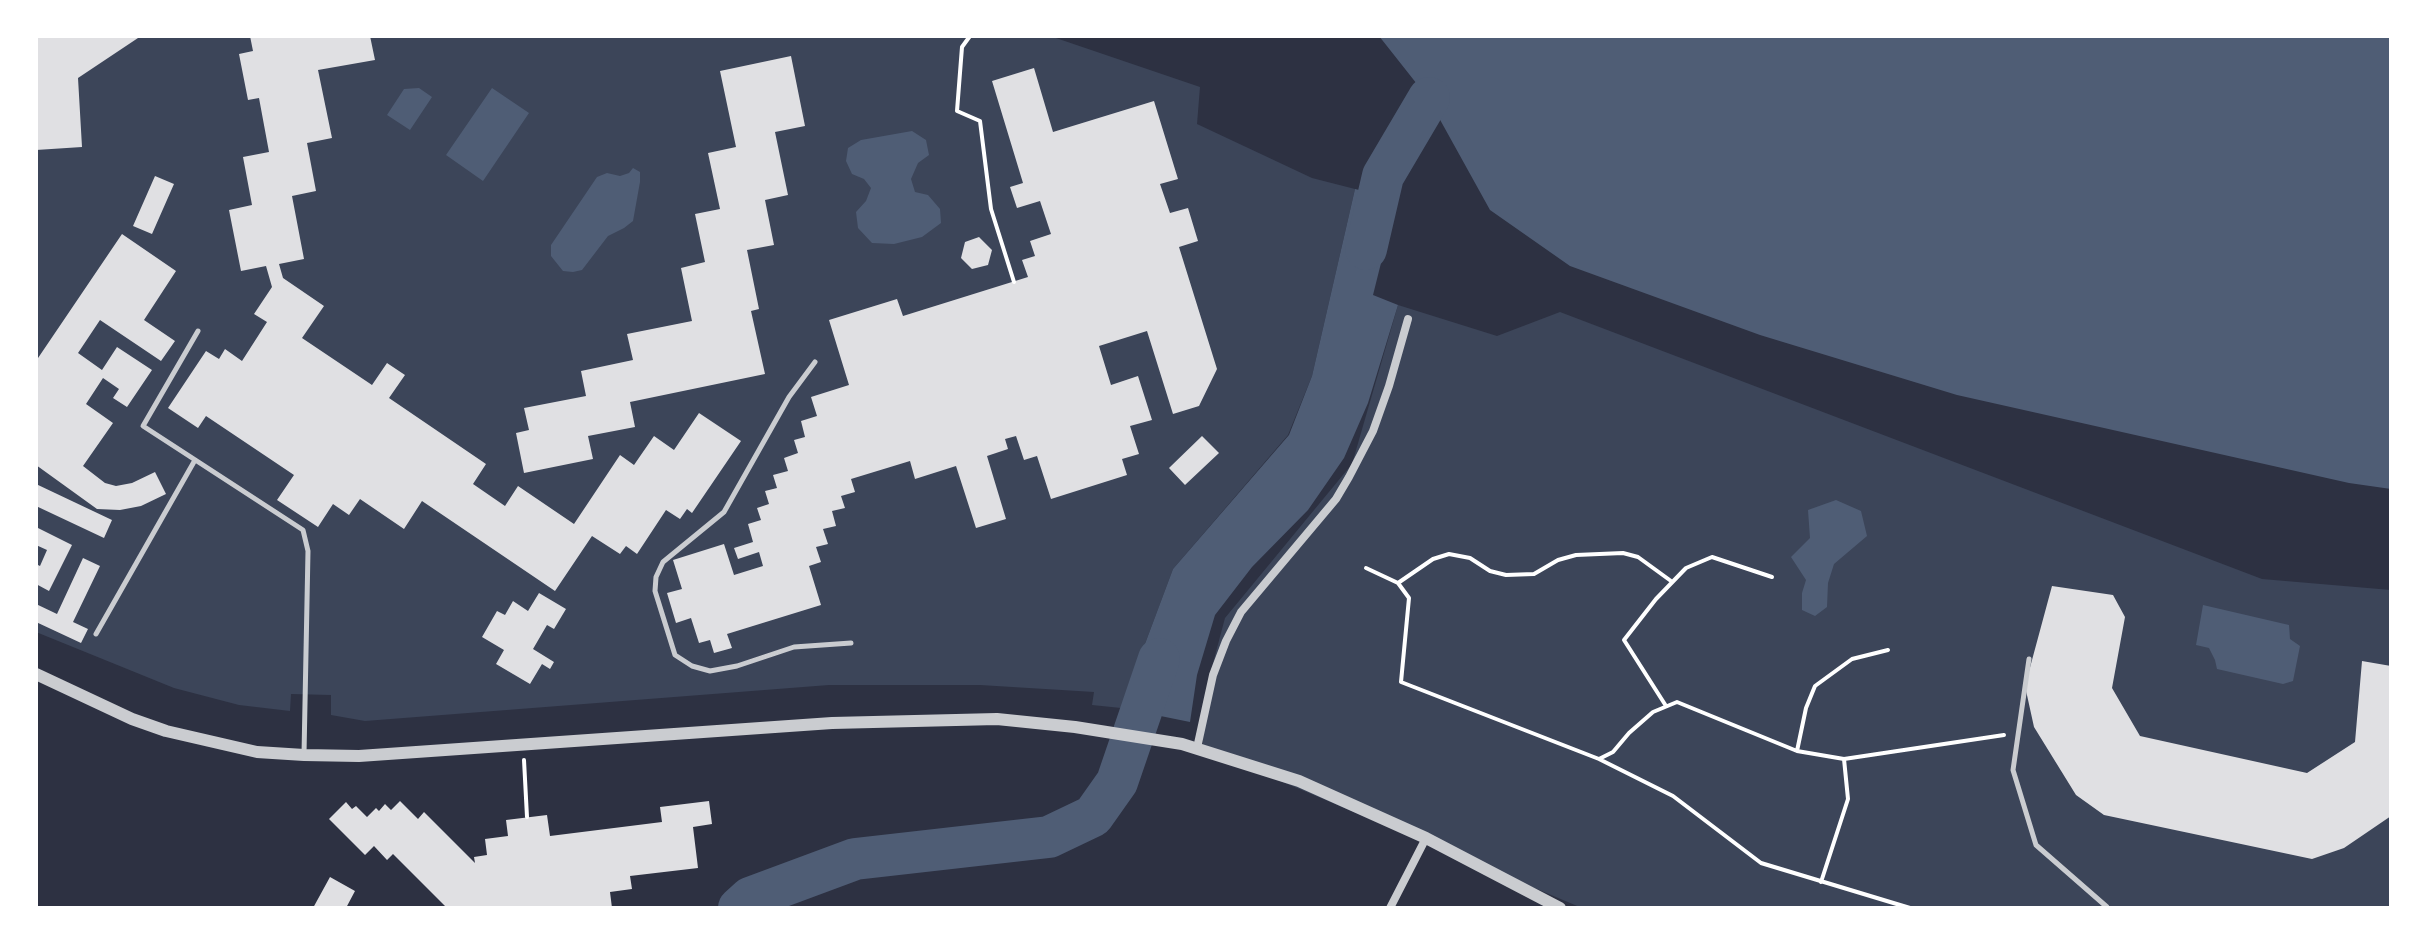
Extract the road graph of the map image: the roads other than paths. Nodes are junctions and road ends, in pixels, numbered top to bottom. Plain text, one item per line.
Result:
1 (1408, 319) dead end
2 (198, 331) dead end
3 (815, 362) dead end
4 (195, 460) junction
5 (96, 634) dead end
6 (851, 643) dead end
7 (2029, 659) dead end
8 (36, 674) edge
9 (1197, 748) junction
10 (304, 755) junction
11 (1426, 838) junction
12 (2107, 907) edge
13 (1390, 908) edge
14 (1560, 908) edge

1 - 9 street
2 - 4 lane
3 - 6 lane
4 - 5 lane
4 - 10 lane
7 - 12 lane
8 - 10 street
9 - 10 street
9 - 11 street
11 - 13 street
11 - 14 street

